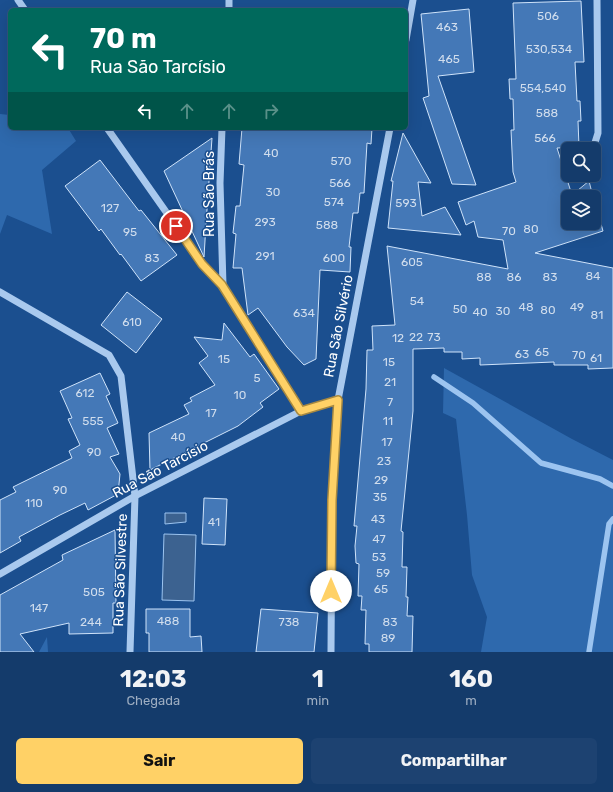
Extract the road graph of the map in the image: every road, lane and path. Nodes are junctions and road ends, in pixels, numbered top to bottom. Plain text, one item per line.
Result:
1 (413, 0) edge
2 (597, 0) edge
3 (408, 29) edge
4 (108, 130) edge
5 (222, 130) edge
6 (390, 130) edge
7 (595, 142) edge
8 (222, 285) junction
9 (0, 292) edge
10 (338, 400) junction
11 (301, 411) junction
12 (135, 496) junction
13 (0, 574) edge
14 (130, 652) edge
15 (331, 652) edge

1 - 3 street
2 - 7 street
4 - 8 street
5 - 8 street, Rua São Brás
6 - 10 street, Rua São Silvério
8 - 11 street
9 - 12 street, Rua São Silvestre
10 - 11 street, Rua São Tarcísio
10 - 15 street, Rua São Silvério
11 - 12 street, Rua São Tarcísio
12 - 13 street, Rua São Tarcísio
12 - 14 street, Rua São Silvestre

